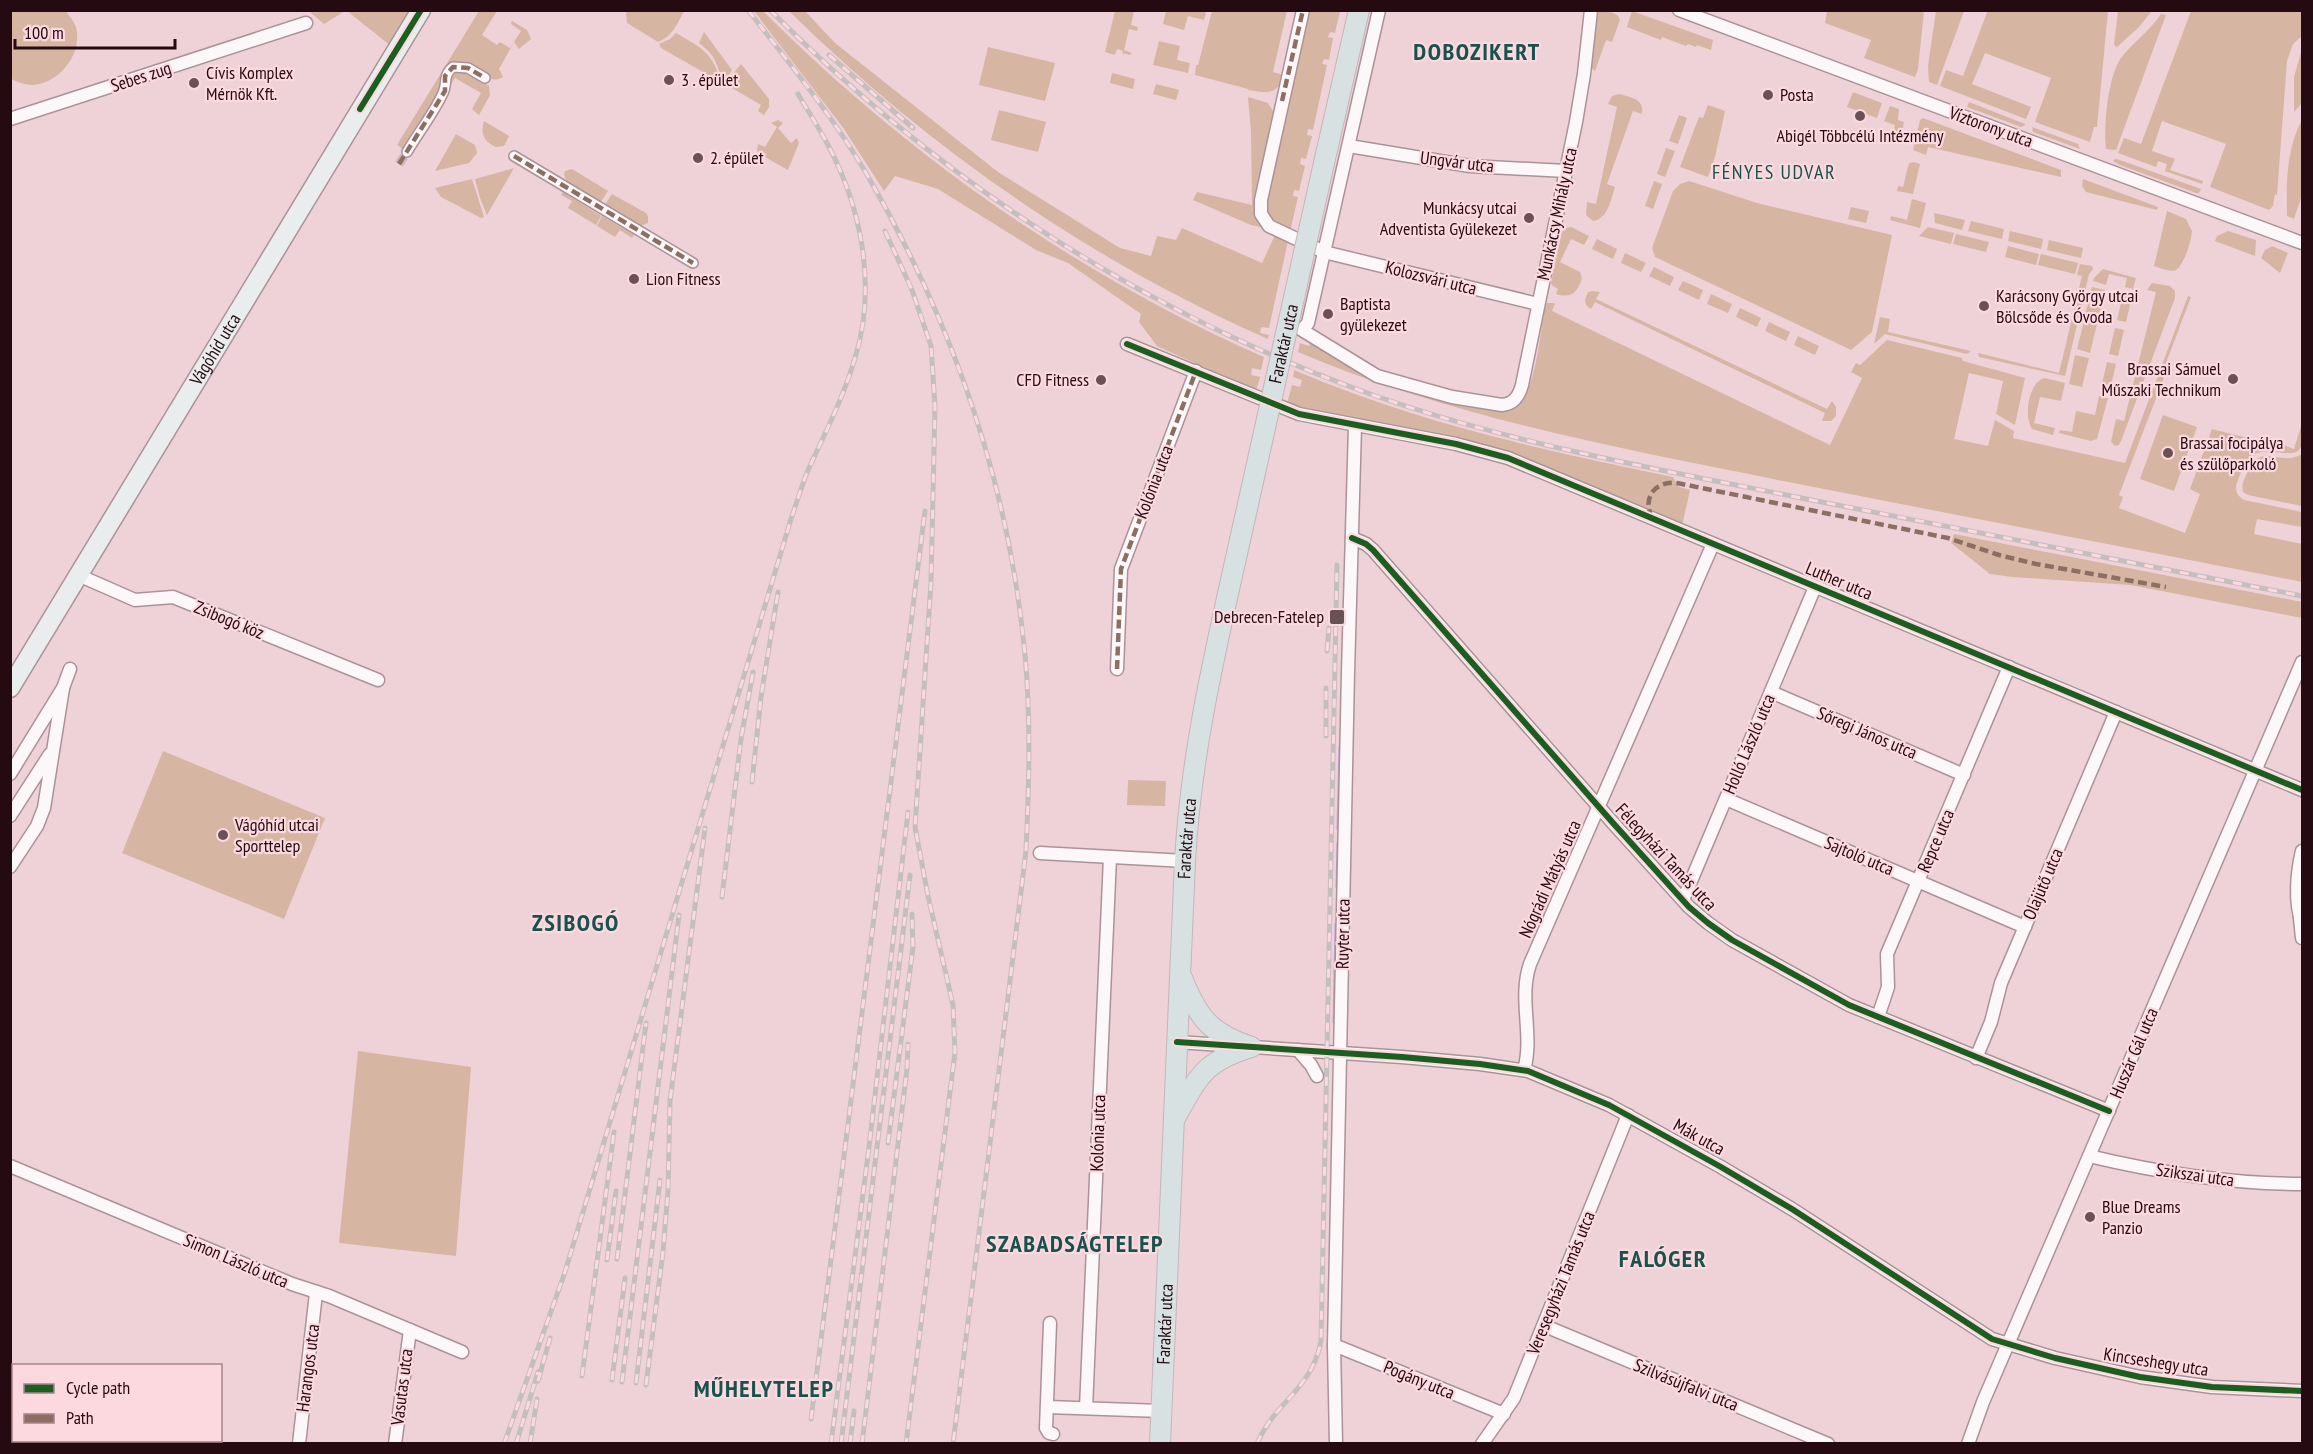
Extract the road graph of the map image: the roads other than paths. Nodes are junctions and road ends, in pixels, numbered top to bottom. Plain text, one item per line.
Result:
1 (421, 10) edge
2 (1304, 10) edge
3 (1359, 10) edge
4 (1379, 10) edge
5 (1591, 10) edge
6 (1679, 10) edge
7 (306, 23) dead end
8 (485, 78) dead end
9 (10, 119) edge
10 (1349, 146) junction
11 (407, 152) tunnel mouth
12 (514, 156) dead end
13 (1566, 171) junction
14 (2302, 243) edge
15 (1324, 252) junction
16 (693, 263) dead end
17 (1538, 304) junction
18 (1127, 344) dead end
19 (1196, 371) junction
20 (1502, 405) joint
21 (1355, 426) junction
22 (1352, 538) junction
23 (1713, 544) junction
24 (78, 575) junction
25 (1815, 587) junction
26 (2302, 662) edge
27 (2009, 668) junction
28 (69, 669) dead end
29 (1117, 669) dead end
30 (378, 680) dead end
31 (10, 688) edge
32 (63, 688) junction
33 (1771, 692) junction
34 (2115, 712) junction
35 (53, 748) junction
36 (2256, 771) junction
37 (10, 774) edge
38 (1964, 775) junction
39 (2302, 790) edge
40 (1726, 799) junction
41 (1599, 806) junction
42 (10, 816) edge
43 (2302, 851) edge
44 (1040, 853) dead end
45 (1110, 857) junction
46 (1185, 861) junction
47 (10, 867) edge
48 (1919, 881) junction
49 (1683, 900) junction
50 (2301, 921) edge
51 (2025, 927) junction
52 (2302, 938) edge
53 (1180, 972) junction
54 (1878, 1017) junction
55 (1177, 1042) junction
56 (1251, 1047) junction
57 (1298, 1050) junction
58 (1340, 1052) junction
59 (1976, 1058) junction
60 (1524, 1070) junction
61 (1317, 1076) dead end
62 (2109, 1111) junction
63 (1628, 1115) junction
64 (1174, 1121) junction
65 (2089, 1156) junction
66 (10, 1166) edge
67 (2302, 1184) edge
68 (316, 1293) junction
69 (1050, 1323) dead end
70 (1545, 1326) junction
71 (410, 1330) junction
72 (1334, 1345) junction
73 (2008, 1345) junction
74 (462, 1352) dead end
75 (2302, 1391) edge
76 (1047, 1407) junction
77 (1086, 1408) junction
78 (1161, 1411) junction
79 (1504, 1414) junction
80 (1053, 1434) dead end
81 (299, 1443) edge
82 (395, 1443) edge
83 (1160, 1443) edge
84 (1336, 1443) edge
85 (1482, 1443) edge
86 (1828, 1443) edge
87 (1968, 1443) edge

1 - 24 main road, Vágóhíd utca
2 - 15 street
3 - 46 main road, Faraktár utca, bridge
4 - 10 street, Faraktár utca
5 - 13 street, Munkácsy Mihály utca
6 - 14 street, Víztorony utca
7 - 9 street, Sebes zug
8 - 11 street
10 - 13 street, Ungvár utca
10 - 15 street, Faraktár utca
12 - 16 street
13 - 17 street, Munkácsy Mihály utca
15 - 17 street, Kolozsvári utca
15 - 20 street, Faraktár utca
17 - 20 street, Munkácsy Mihály utca
18 - 19 street
19 - 21 street, Luther utca
19 - 29 street, Kolónia utca
21 - 22 street, Ruyter utca
21 - 23 street, Luther utca
22 - 41 street, Félegyházi Tamás utca
22 - 58 street, Ruyter utca
23 - 25 street, Luther utca
23 - 41 street, Nógrádi Mátyás utca
24 - 30 street, Zsibogó köz
24 - 31 main road, Vágóhíd utca
25 - 27 street, Luther utca
25 - 33 street, Holló László utca
26 - 36 street, Huszár Gál utca
27 - 34 street, Luther utca
27 - 38 street, Repce utca
28 - 32 street
32 - 35 street
32 - 37 street
33 - 38 street, Sőregi János utca
33 - 40 street, Holló László utca
34 - 36 street, Luther utca
34 - 51 street, Olajütő utca
35 - 42 street
35 - 47 street
36 - 39 street, Luther utca
36 - 62 street, Huszár Gál utca
38 - 48 street, Repce utca
40 - 48 street, Sajtoló utca
40 - 49 street, Holló László utca
41 - 49 street, Félegyházi Tamás utca
41 - 60 street, Nógrádi Mátyás utca
43 - 50 street
44 - 45 street
45 - 46 street
45 - 77 street, Kolónia utca
46 - 53 main road, Faraktár utca
48 - 51 street, Sajtoló utca
48 - 54 street, Repce utca
49 - 54 street, Félegyházi Tamás utca
50 - 52 street
51 - 59 street, Olajütő utca
53 - 55 main road, Faraktár utca
53 - 56 main road
54 - 59 street, Félegyházi Tamás utca
55 - 56 street, Mák utca
55 - 64 main road, Faraktár utca
56 - 57 street, Mák utca
56 - 64 main road
57 - 58 street, Mák utca
57 - 61 street
58 - 60 street, Mák utca
58 - 72 street, Ruyter utca
59 - 62 street, Félegyházi Tamás utca
60 - 63 street, Mák utca
62 - 65 street, Huszár Gál utca
63 - 70 street, Veresegyházi Tamás utca
63 - 73 street, Mák utca
64 - 78 main road, Faraktár utca
65 - 67 street, Szikszai utca
65 - 73 street, Huszár Gál utca
66 - 68 street, Simon László utca
68 - 71 street, Simon László utca
68 - 81 street, Harangos utca
69 - 76 street
70 - 79 street, Veresegyházi Tamás utca
70 - 86 street, Szilvásújfalvi utca
71 - 74 street, Simon László utca
71 - 82 street, Vasutas utca
72 - 79 street, Pogány utca
72 - 84 street, Ruyter utca
73 - 75 street, Kincseshegy utca
73 - 87 street, Huszár Gál utca
76 - 77 street
76 - 80 street
77 - 78 street
78 - 83 main road, Faraktár utca
79 - 85 street, Veresegyházi Tamás utca

